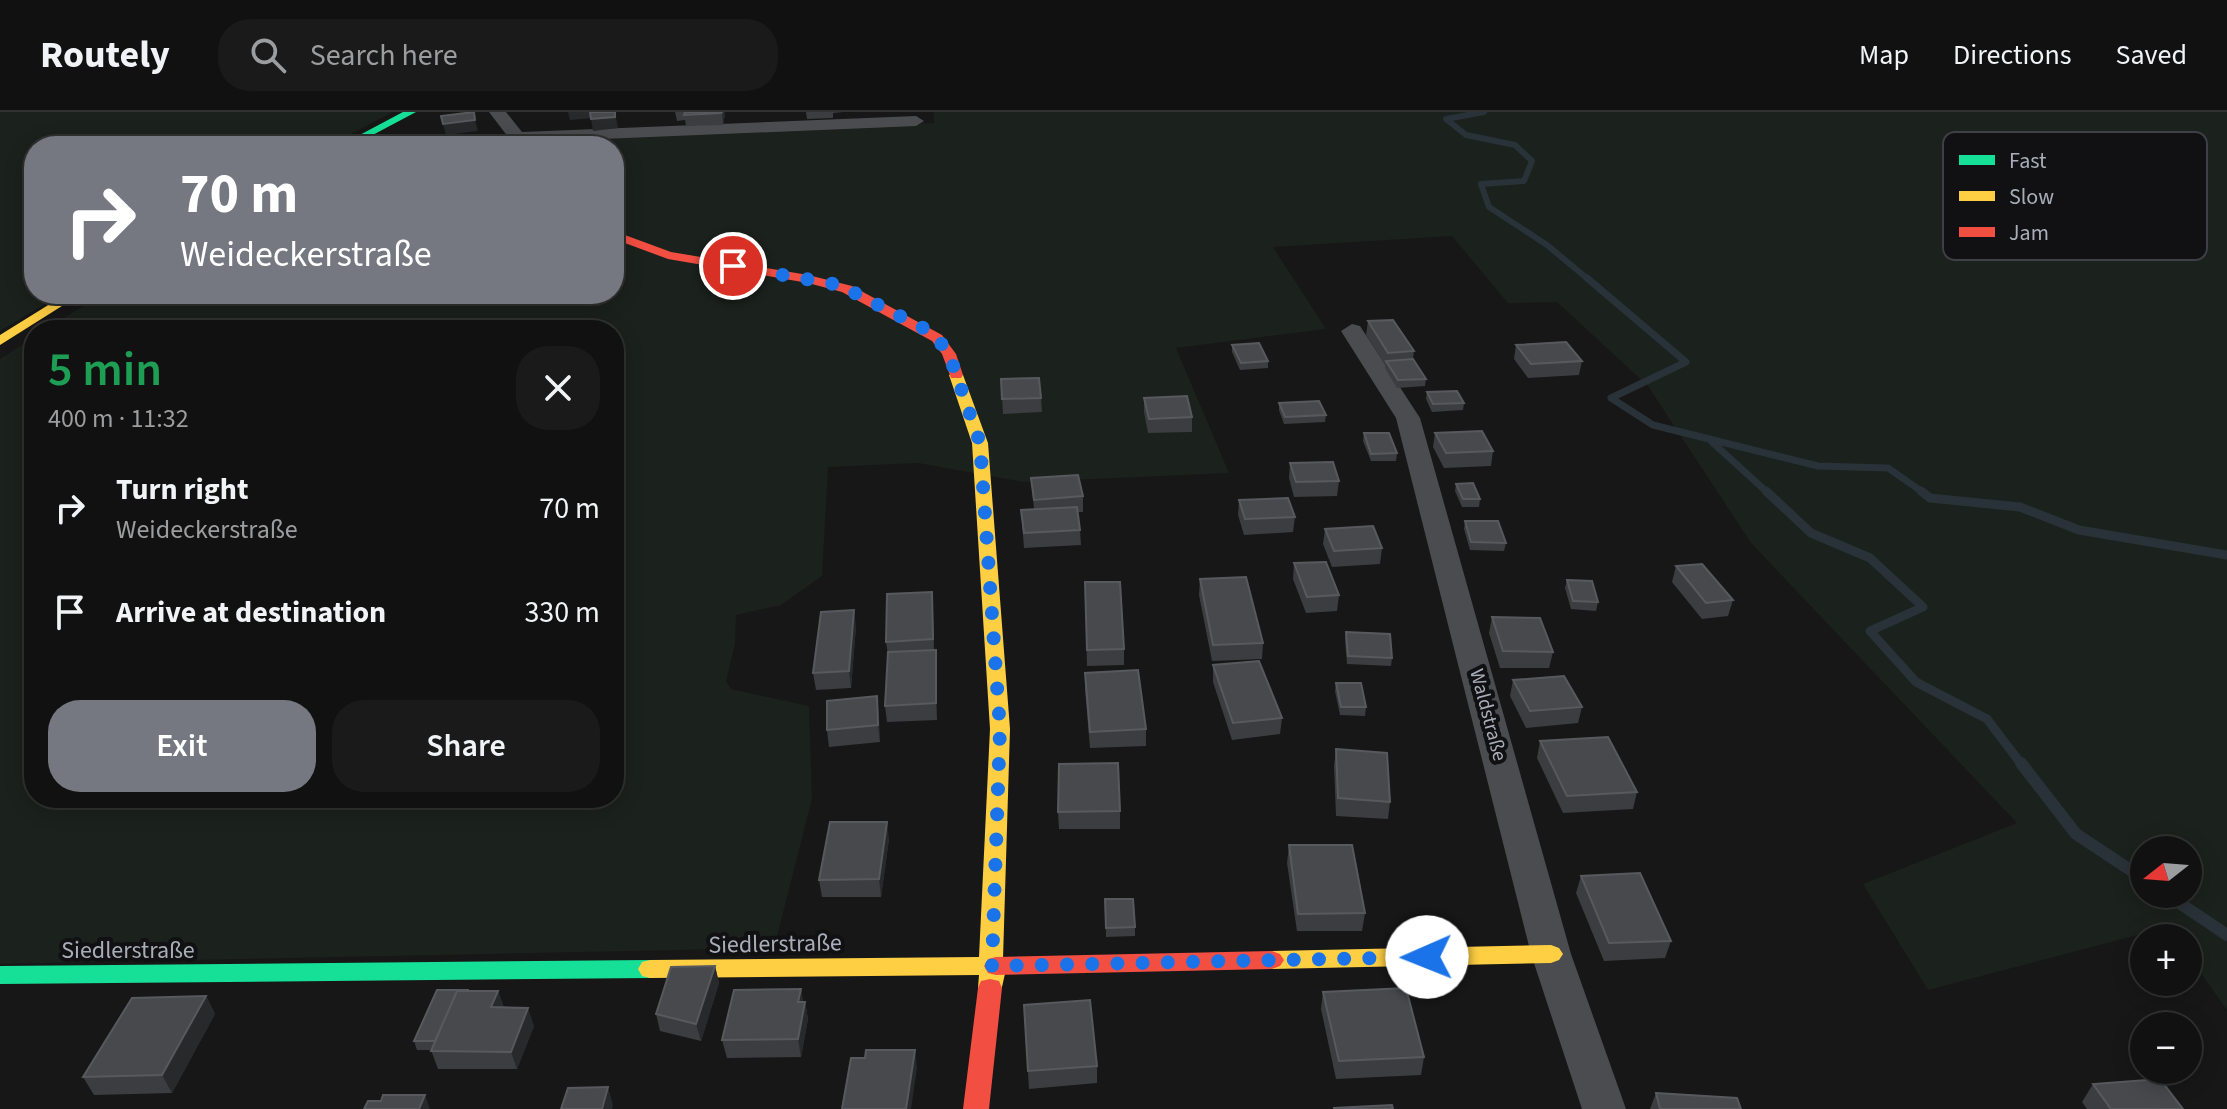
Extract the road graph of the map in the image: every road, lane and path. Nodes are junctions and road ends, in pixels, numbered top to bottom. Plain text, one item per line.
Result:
1 (411, 112) edge
2 (497, 112) edge
3 (792, 119) edge
4 (916, 121) dead end
5 (364, 136) edge
6 (517, 136) edge
7 (592, 136) edge
8 (624, 240) edge
9 (59, 304) edge
10 (34, 320) edge
11 (24, 326) edge
12 (1352, 331) dead end
13 (0, 341) edge
14 (1551, 954) junction
15 (992, 966) junction
16 (0, 975) edge
17 (976, 1109) edge
18 (1604, 1109) edge

1 - 5 street
2 - 6 street
3 - 4 street
3 - 7 street
8 - 15 street
9 - 10 street
11 - 13 street
12 - 14 street, Waldstraße
14 - 15 street, Siedlerstraße
14 - 18 street, Waldstraße
15 - 16 street, Siedlerstraße
15 - 17 street

